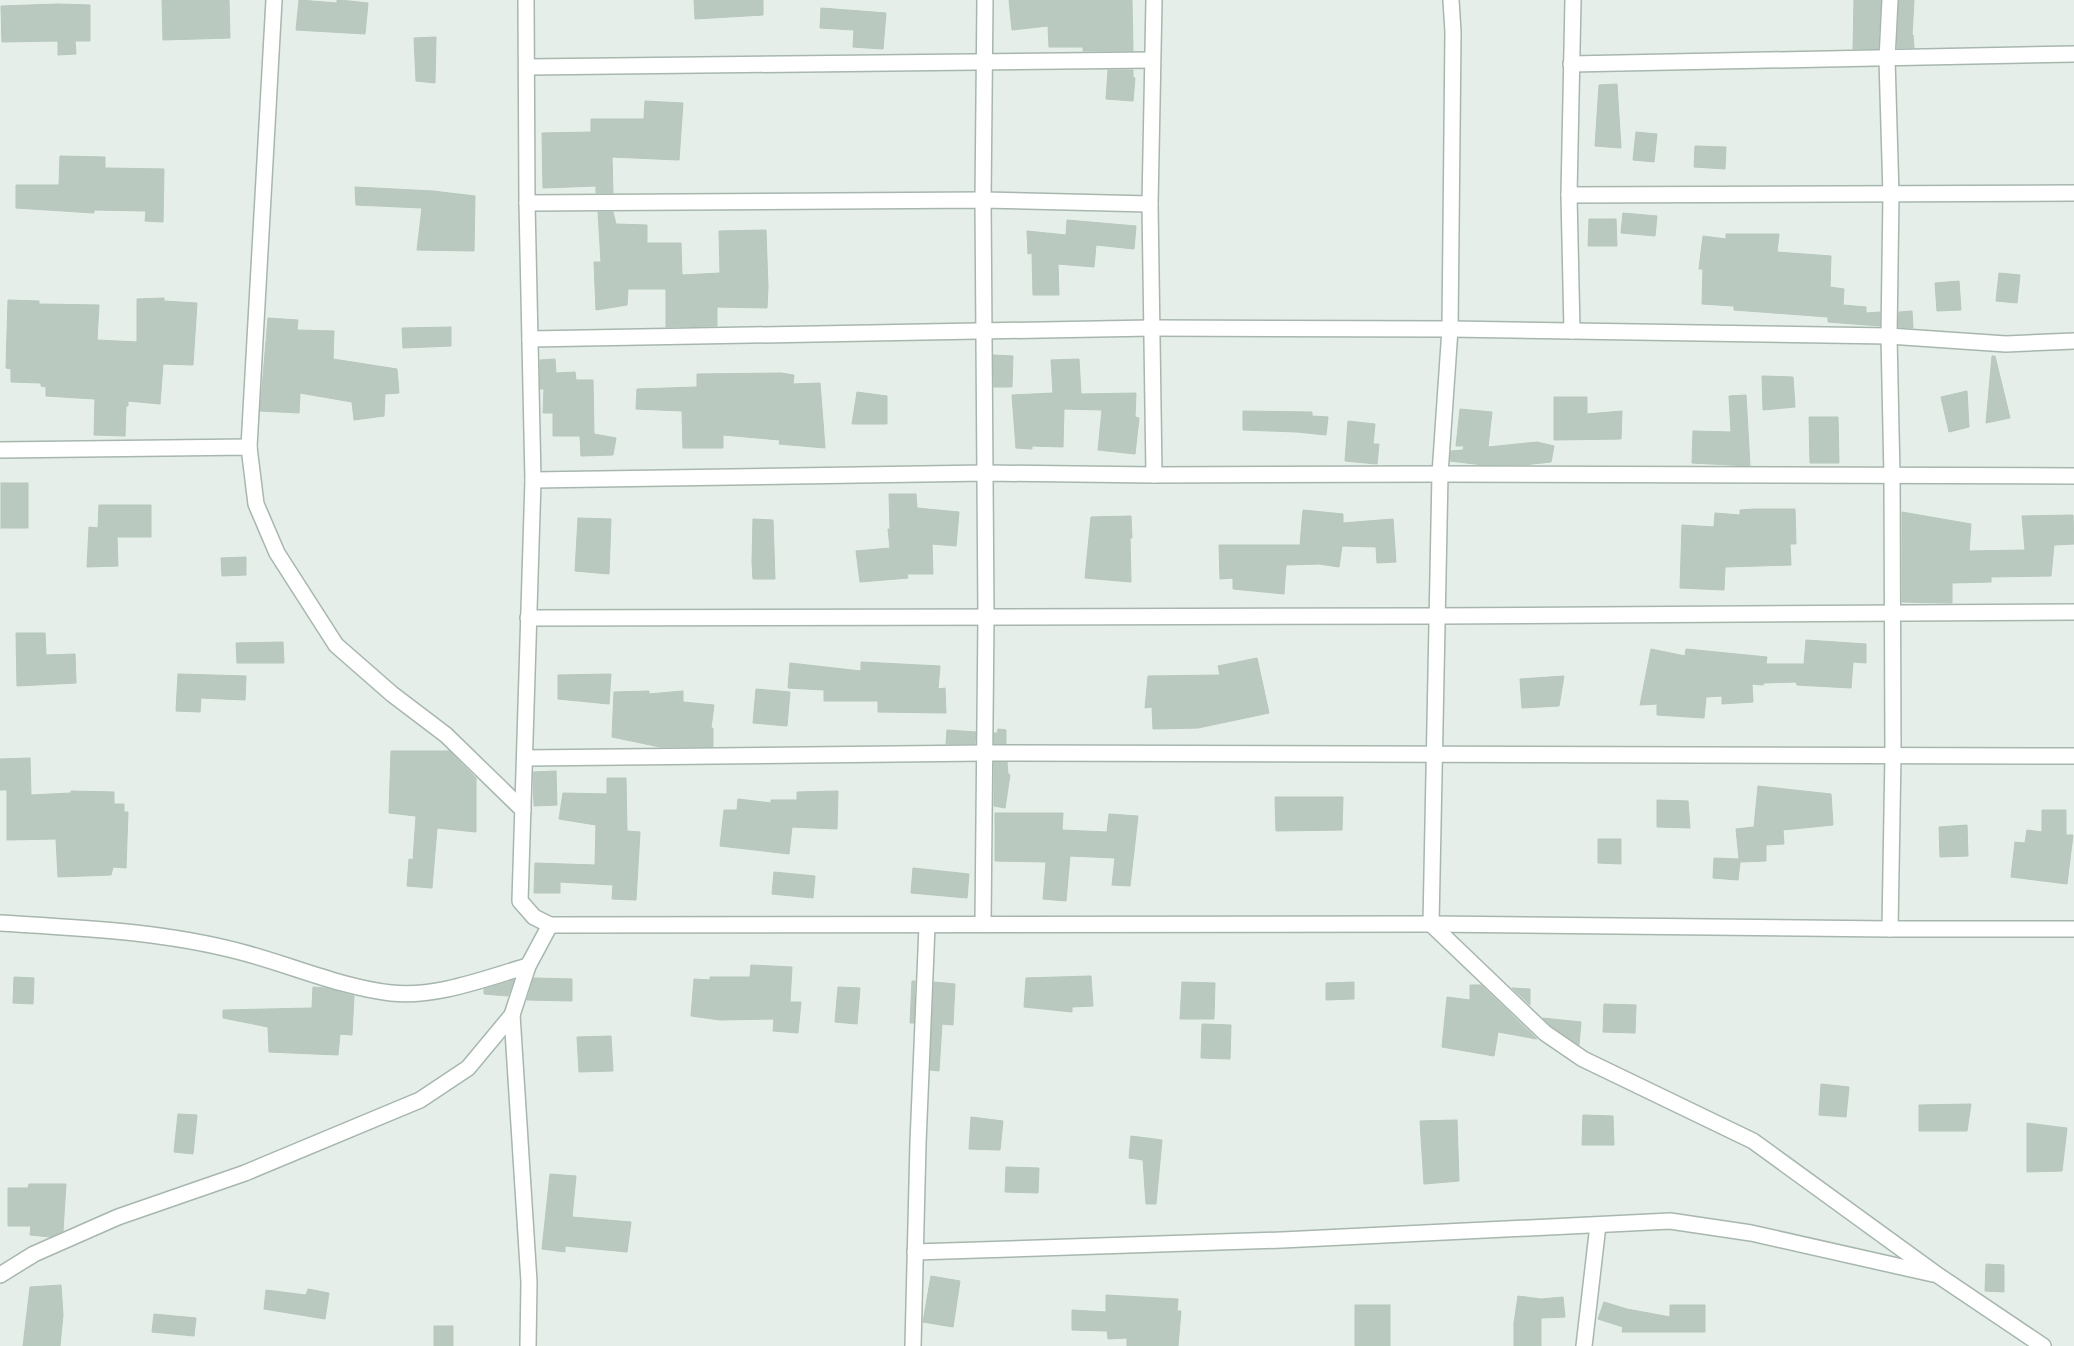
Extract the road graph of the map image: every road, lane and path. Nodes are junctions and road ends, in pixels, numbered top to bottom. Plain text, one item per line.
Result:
1 (274, 0) edge
2 (526, 0) edge
3 (985, 0) edge
4 (1154, 0) edge
5 (1451, 0) edge
6 (1573, 0) edge
7 (1890, 0) edge
8 (2074, 54) edge
9 (1888, 59) junction
10 (1152, 60) junction
11 (984, 63) junction
12 (1571, 64) junction
13 (528, 66) junction
14 (2074, 193) edge
15 (1569, 195) junction
16 (1891, 195) junction
17 (983, 200) junction
18 (527, 203) junction
19 (1150, 204) junction
20 (1151, 328) junction
21 (1450, 329) junction
22 (984, 332) junction
23 (1572, 332) junction
24 (1889, 336) junction
25 (530, 339) junction
26 (2074, 341) edge
27 (249, 447) junction
28 (0, 450) edge
29 (986, 473) junction
30 (1440, 474) junction
31 (1154, 475) junction
32 (1892, 476) junction
33 (2074, 476) edge
34 (533, 480) junction
35 (1893, 612) junction
36 (2074, 612) edge
37 (1437, 616) junction
38 (986, 617) junction
39 (528, 618) junction
40 (984, 753) junction
41 (1434, 754) junction
42 (1893, 754) junction
43 (2074, 756) edge
44 (525, 758) junction
45 (523, 810) junction
46 (0, 923) edge
47 (982, 923) junction
48 (1432, 924) junction
49 (550, 925) junction
50 (927, 926) junction
51 (1890, 929) junction
52 (2074, 929) edge
53 (528, 966) junction
54 (512, 1015) junction
55 (1598, 1225) junction
56 (915, 1252) junction
57 (0, 1275) edge
58 (1939, 1276) junction
59 (528, 1346) edge
60 (913, 1346) edge
61 (1584, 1346) edge
62 (2042, 1346) edge

1 - 27 street
2 - 13 street
3 - 11 street
4 - 10 street
5 - 21 street
6 - 12 street
7 - 9 street
8 - 9 street
9 - 12 street
9 - 16 street
10 - 11 street
10 - 19 street
11 - 13 street
11 - 17 street
12 - 15 street
13 - 18 street
14 - 16 street
15 - 16 street
15 - 23 street
16 - 24 street
17 - 18 street
17 - 19 street
17 - 22 street
18 - 25 street
19 - 20 street
20 - 21 street
20 - 22 street
20 - 31 street
21 - 23 street
21 - 30 street
22 - 25 street
22 - 29 street
23 - 24 street
24 - 26 street
24 - 32 street
25 - 34 street
27 - 28 street
27 - 45 street
29 - 31 street
29 - 34 street
29 - 38 street
30 - 31 street
30 - 32 street
30 - 37 street
32 - 33 street
32 - 35 street
34 - 39 street
35 - 36 street
35 - 37 street
35 - 42 street
37 - 38 street
37 - 41 street
38 - 39 street
38 - 40 street
39 - 44 street
40 - 41 street
40 - 44 street
40 - 47 street
41 - 42 street
41 - 48 street
42 - 43 street
42 - 51 street
44 - 45 street
45 - 49 street
46 - 53 street
47 - 48 street
47 - 50 street
48 - 51 street
48 - 58 street
49 - 50 street
49 - 53 street
50 - 56 street
51 - 52 street
53 - 54 street
54 - 57 street
54 - 59 street
55 - 56 street
55 - 58 street
55 - 61 street
56 - 60 street
58 - 62 street

